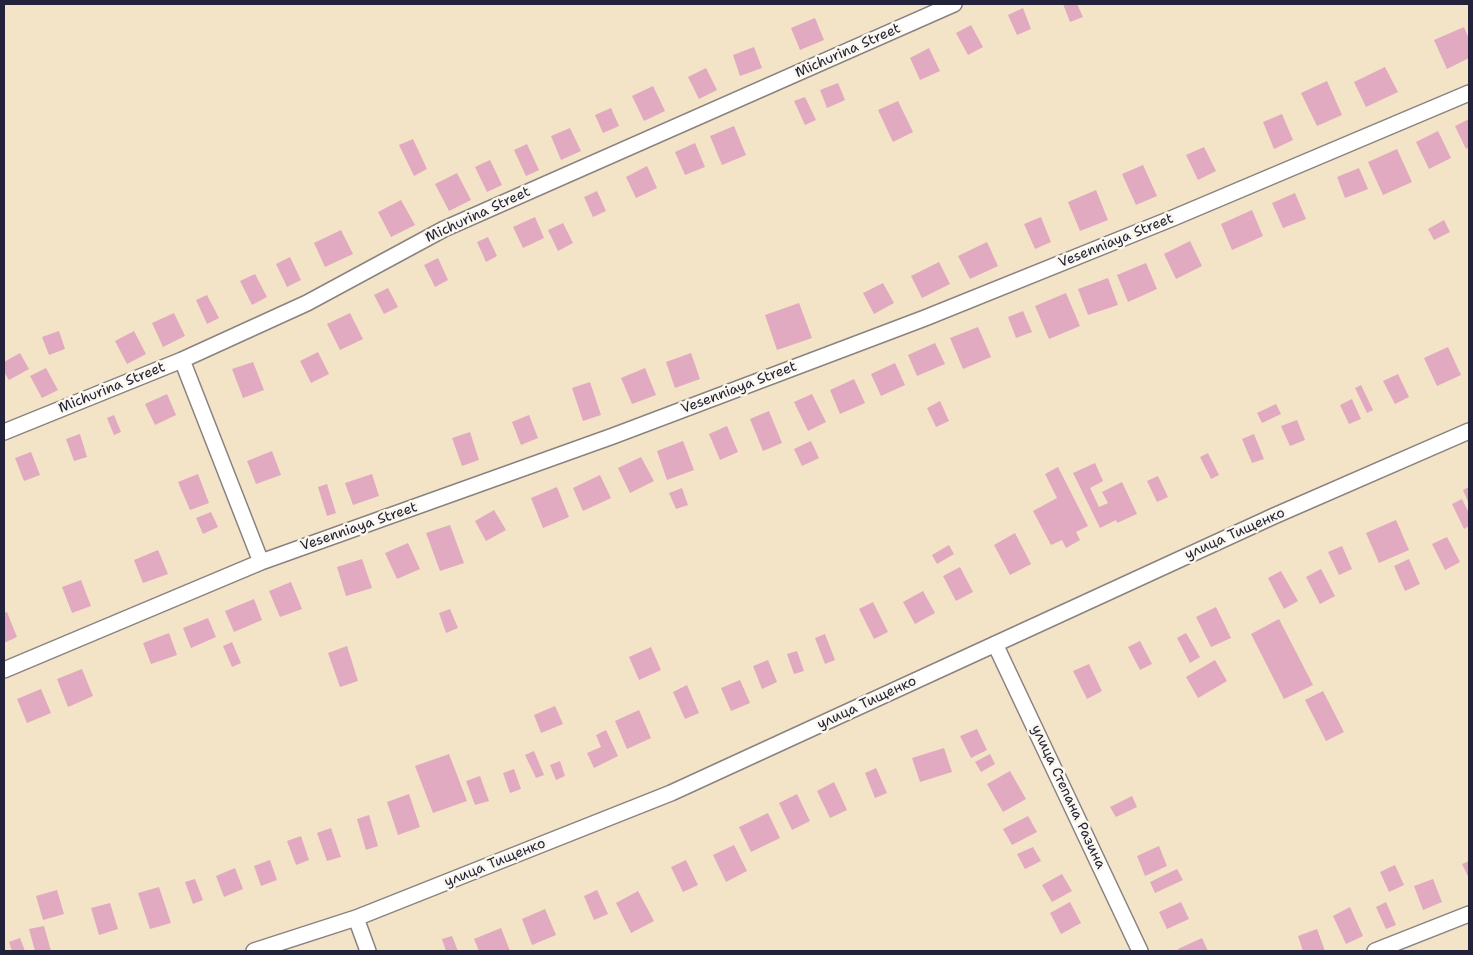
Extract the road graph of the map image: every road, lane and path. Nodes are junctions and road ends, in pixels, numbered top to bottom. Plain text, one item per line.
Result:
1 (954, 4) edge
2 (1469, 92) edge
3 (182, 360) junction
4 (1469, 431) edge
5 (4, 432) edge
6 (261, 562) junction
7 (995, 644) junction
8 (4, 670) edge
9 (1469, 914) edge
10 (356, 918) junction
11 (254, 951) edge
12 (368, 951) edge
13 (1140, 951) edge
14 (1375, 951) edge

1 - 3 street, Michurina Street
2 - 6 street, Vesenniaya Street
3 - 5 street, Michurina Street
3 - 6 street
4 - 7 street, улица Тищенко
6 - 8 street, Vesenniaya Street
7 - 10 street, улица Тищенко
7 - 13 street, улица Степана Разина
9 - 14 street
10 - 11 street, улица Тищенко
10 - 12 street

